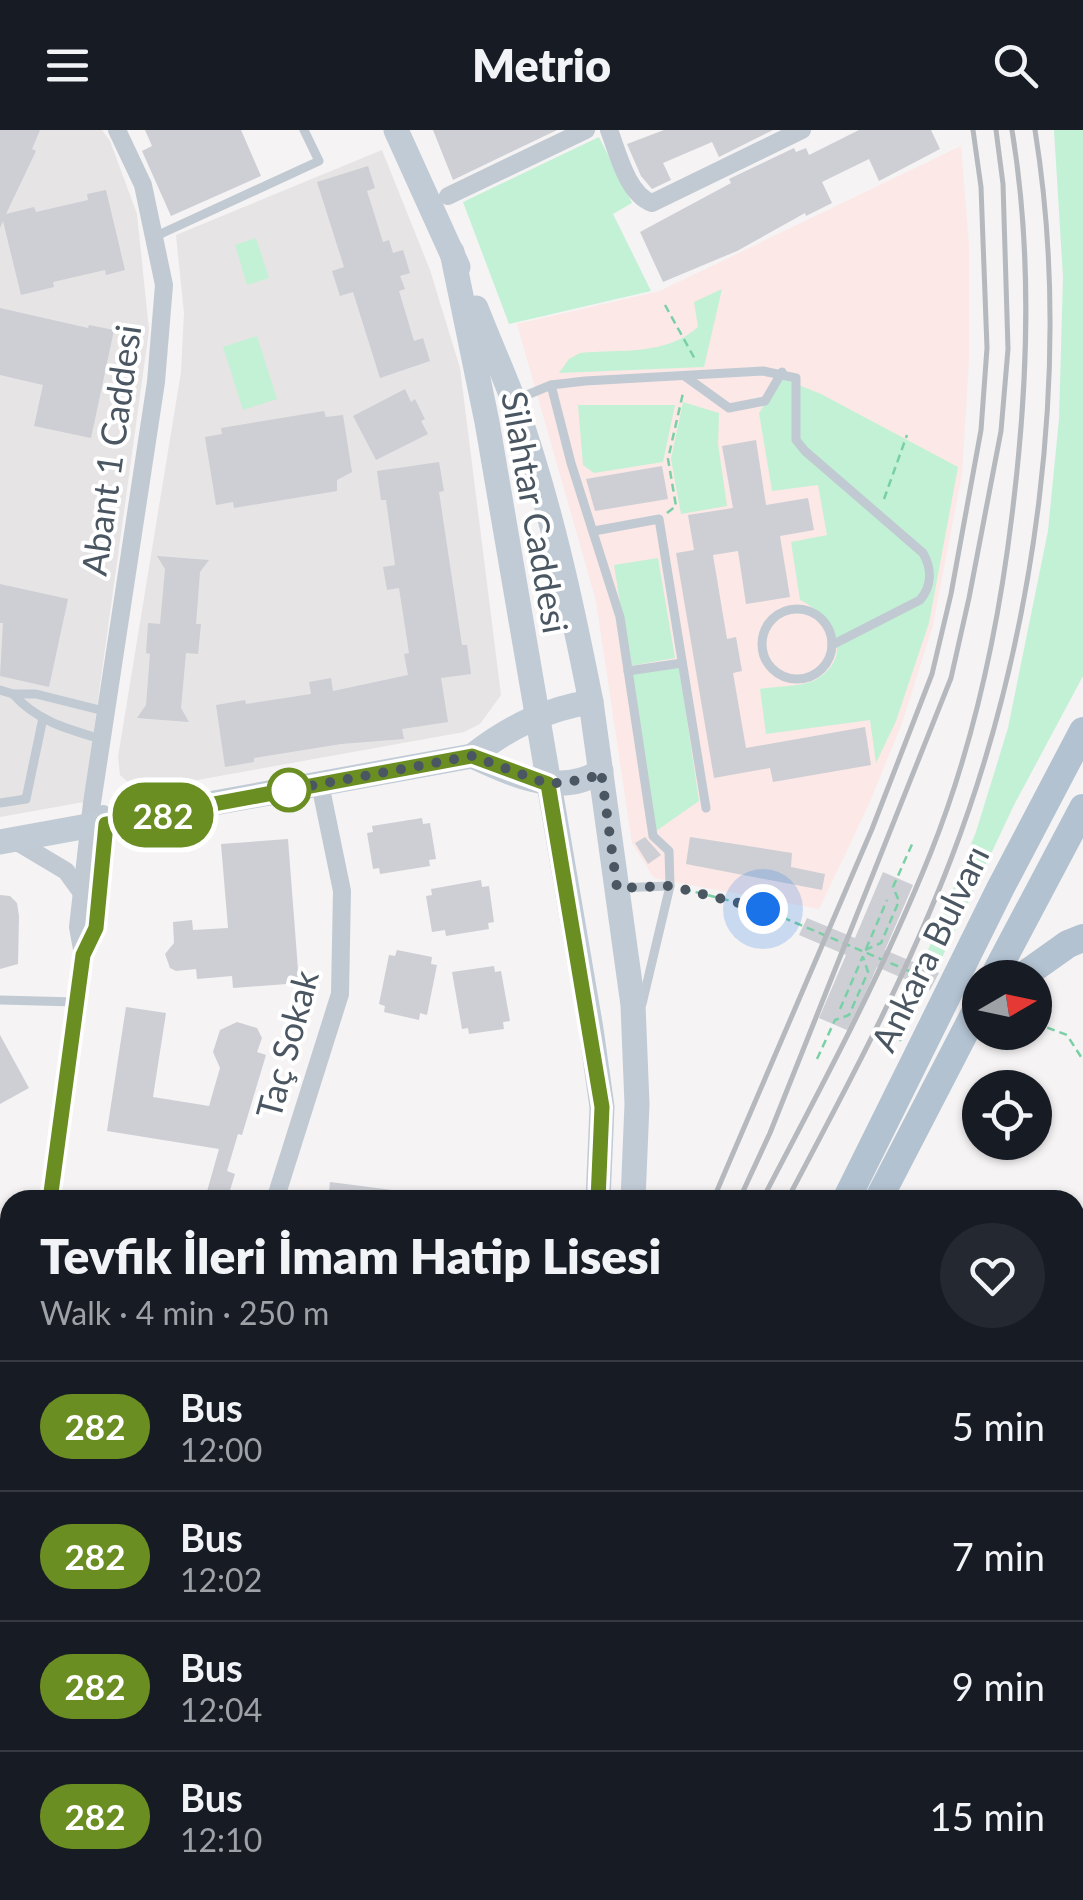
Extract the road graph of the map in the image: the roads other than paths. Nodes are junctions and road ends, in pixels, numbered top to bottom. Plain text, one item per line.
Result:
1 (117, 130) edge
2 (304, 130) edge
3 (396, 130) edge
4 (586, 130) edge
5 (608, 130) edge
6 (802, 130) edge
7 (448, 196) dead end
8 (154, 237) junction
9 (452, 252) junction
10 (782, 372) junction
11 (686, 376) junction
12 (551, 384) junction
13 (514, 401) junction
14 (594, 531) junction
15 (832, 645) junction
16 (682, 663) junction
17 (628, 671) junction
18 (0, 690) edge
19 (13, 694) junction
20 (591, 702) junction
21 (105, 712) junction
22 (536, 717) junction
23 (43, 718) junction
24 (1083, 731) edge
25 (101, 739) junction
26 (472, 756) junction
27 (601, 771) junction
28 (320, 784) junction
29 (548, 784) junction
30 (0, 803) edge
31 (706, 808) dead end
32 (1083, 808) edge
33 (97, 825) junction
34 (7, 841) edge
35 (670, 886) junction
36 (617, 888) junction
37 (82, 893) junction
38 (1083, 938) edge
39 (83, 955) junction
40 (1003, 960) edge
41 (1045, 960) edge
42 (0, 1000) edge
43 (78, 1002) junction
44 (634, 1036) junction
45 (962, 1044) edge
46 (51, 1190) edge
47 (278, 1190) edge
48 (598, 1190) edge
49 (633, 1190) edge
50 (851, 1190) edge
51 (883, 1190) edge

1 - 8 street, Abant 1 Caddesi
2 - 8 lane
3 - 9 main road, Silahtar Caddesi
4 - 7 street
5 - 6 street
8 - 21 street, Abant 1 Caddesi
9 - 13 main road, Silahtar Caddesi
9 - 22 main road, Silahtar Caddesi
10 - 11 lane
10 - 11 lane
10 - 15 lane
11 - 12 lane
12 - 13 lane
12 - 14 lane
13 - 20 main road, Silahtar Caddesi
14 - 16 lane
14 - 17 lane
15 - 15 lane
16 - 17 lane
16 - 31 lane
17 - 35 lane
18 - 19 lane
19 - 21 lane
19 - 23 lane
20 - 22 main road
20 - 27 main road, Silahtar Caddesi
21 - 25 street, Abant 1 Caddesi
22 - 26 main road
22 - 29 main road, Silahtar Caddesi
23 - 25 lane
23 - 30 lane
24 - 50 main road, Ankara Bulvarı
25 - 33 street, Abant 1 Caddesi
26 - 28 main road
26 - 29 main road
27 - 29 main road
27 - 36 main road, Silahtar Caddesi
28 - 33 main road
28 - 47 street, Taç Sokak
29 - 48 main road, Silahtar Caddesi
32 - 40 main road, Ankara Bulvarı
33 - 34 main road
33 - 37 street, Abant 1 Caddesi
33 - 39 street, Abant 1 Caddesi
34 - 37 street
35 - 36 lane
35 - 44 lane
36 - 44 main road, Silahtar Caddesi
37 - 39 street, Abant 1 Caddesi
38 - 41 main road
39 - 43 street, Abant 1 Caddesi
42 - 43 lane
43 - 46 street, Abant 1 Caddesi
44 - 49 main road, Silahtar Caddesi
45 - 51 main road, Ankara Bulvarı

